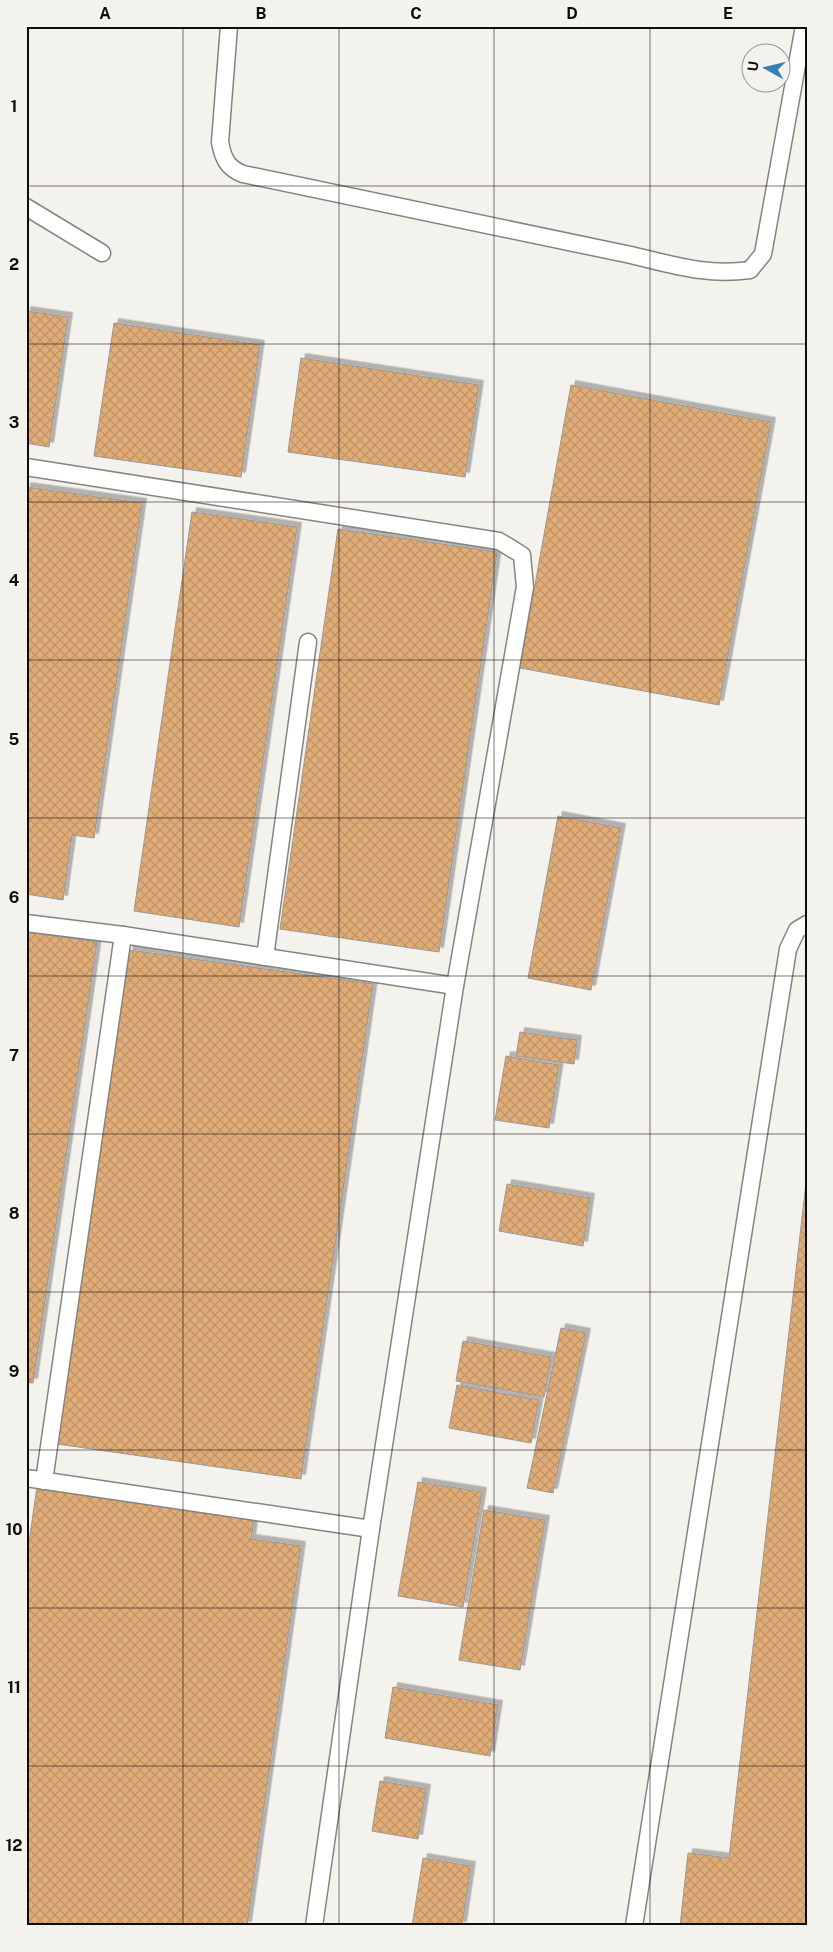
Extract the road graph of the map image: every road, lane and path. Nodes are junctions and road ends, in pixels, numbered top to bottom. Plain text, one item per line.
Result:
1 (229, 26) edge
2 (804, 26) edge
3 (26, 207) edge
4 (102, 253) dead end
5 (26, 467) edge
6 (308, 642) dead end
7 (26, 923) edge
8 (807, 924) edge
9 (123, 935) junction
10 (265, 957) junction
11 (455, 986) junction
12 (26, 1478) edge
13 (44, 1481) junction
14 (371, 1529) junction
15 (314, 1926) edge
16 (634, 1926) edge

1 - 2 lane
3 - 4 lane
5 - 11 lane
6 - 10 lane
7 - 9 lane
8 - 16 lane
9 - 10 lane
9 - 13 lane
10 - 11 lane
11 - 14 lane
12 - 13 lane
13 - 14 lane
14 - 15 lane

